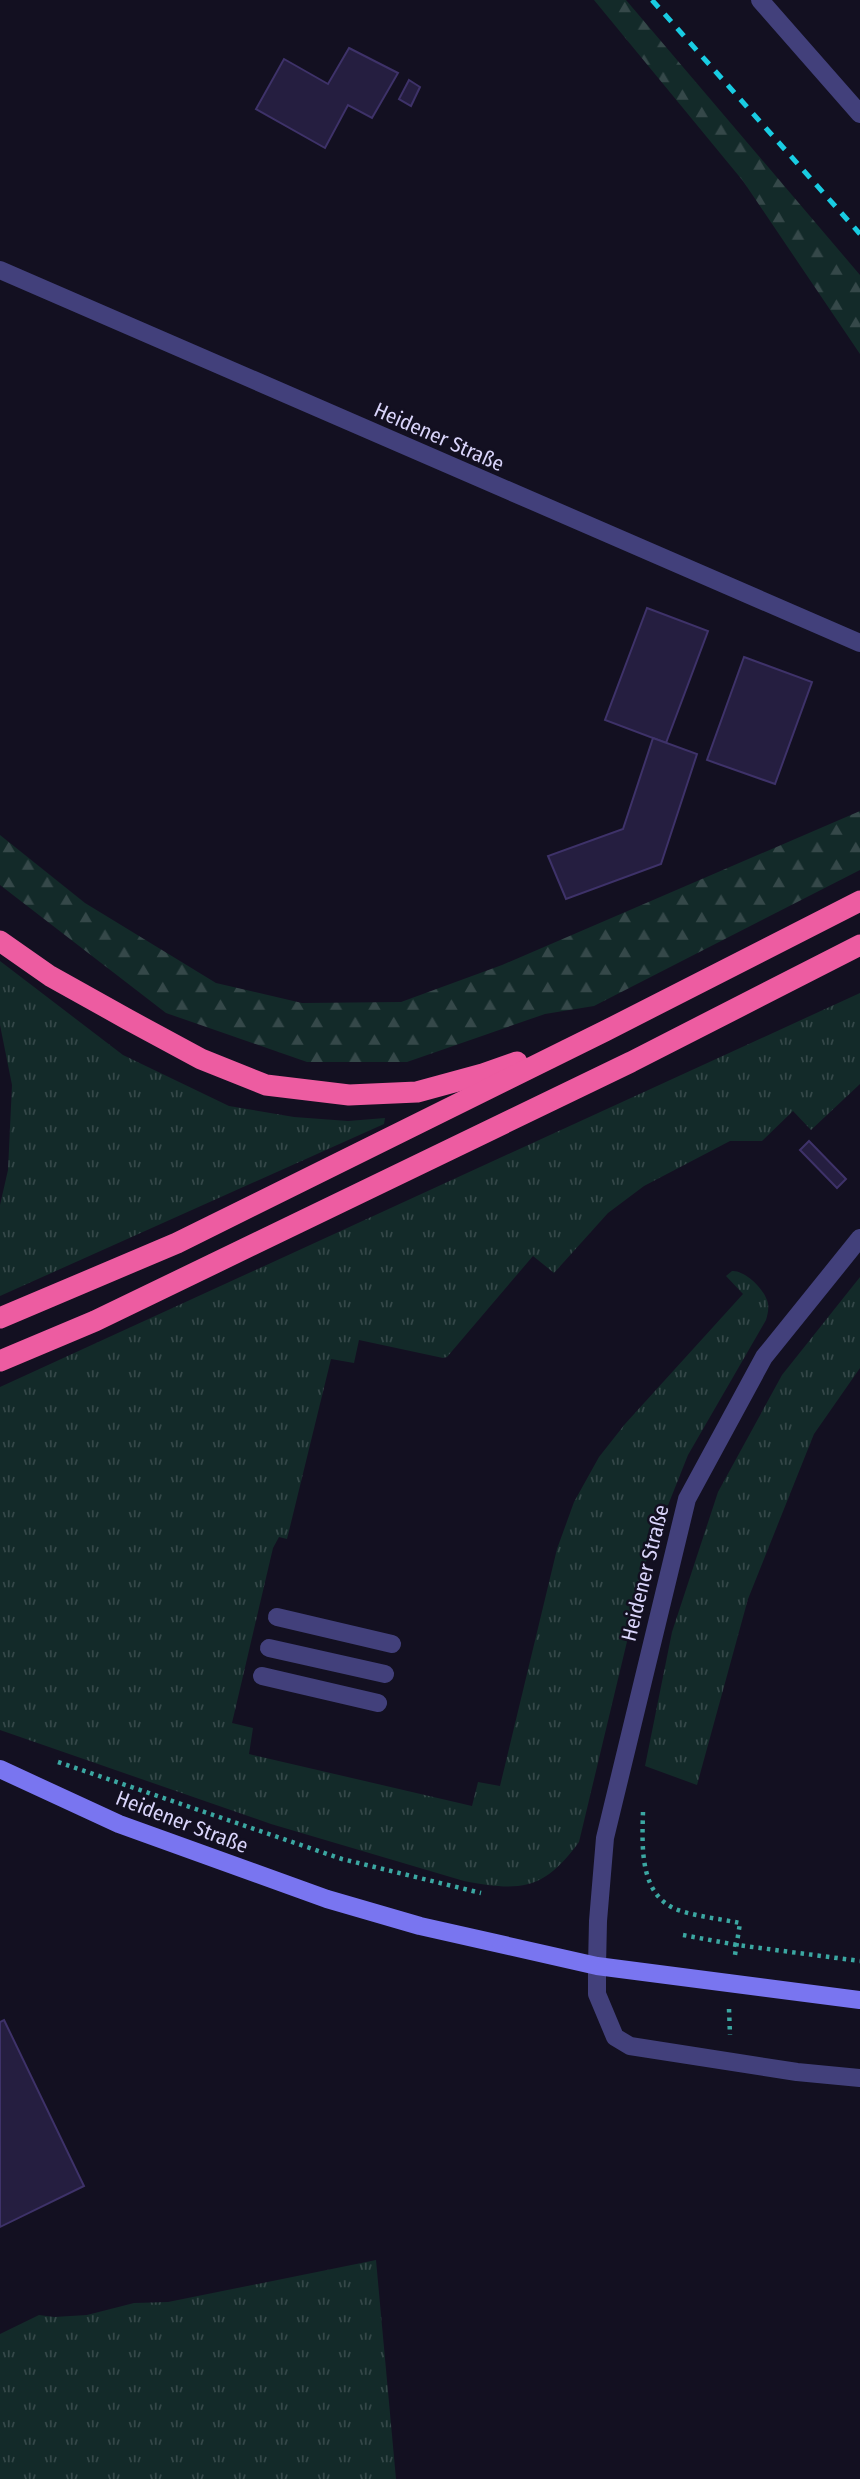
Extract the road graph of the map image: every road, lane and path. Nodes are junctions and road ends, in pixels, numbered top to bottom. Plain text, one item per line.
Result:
1 (760, 0) edge
2 (860, 114) edge
3 (0, 270) edge
4 (860, 643) edge
5 (860, 901) edge
6 (0, 941) edge
7 (860, 946) edge
8 (605, 1031) junction
9 (860, 1238) edge
10 (0, 1318) edge
11 (0, 1361) edge
12 (276, 1617) dead end
13 (392, 1644) dead end
14 (269, 1648) dead end
15 (385, 1674) dead end
16 (262, 1676) dead end
17 (378, 1703) dead end
18 (52, 1759) dead end
19 (0, 1769) edge
20 (643, 1811) dead end
21 (481, 1893) dead end
22 (683, 1935) dead end
23 (737, 1945) junction
24 (860, 1961) edge
25 (597, 1966) junction
26 (731, 1984) junction
27 (860, 2000) edge
28 (739, 2041) dead end
29 (860, 2078) edge

1 - 2 street
3 - 4 street, Heidener Straße
5 - 8 highway
6 - 8 highway
7 - 11 highway
8 - 10 highway
9 - 25 street, Heidener Straße
12 - 13 street
14 - 15 street
16 - 17 street
18 - 21 path
19 - 25 main road, Heidener Straße
20 - 23 path
22 - 23 path
23 - 24 path
23 - 26 path
25 - 26 main road, Heidener Straße
25 - 29 street
26 - 27 main road, Heidener Straße
26 - 28 path

